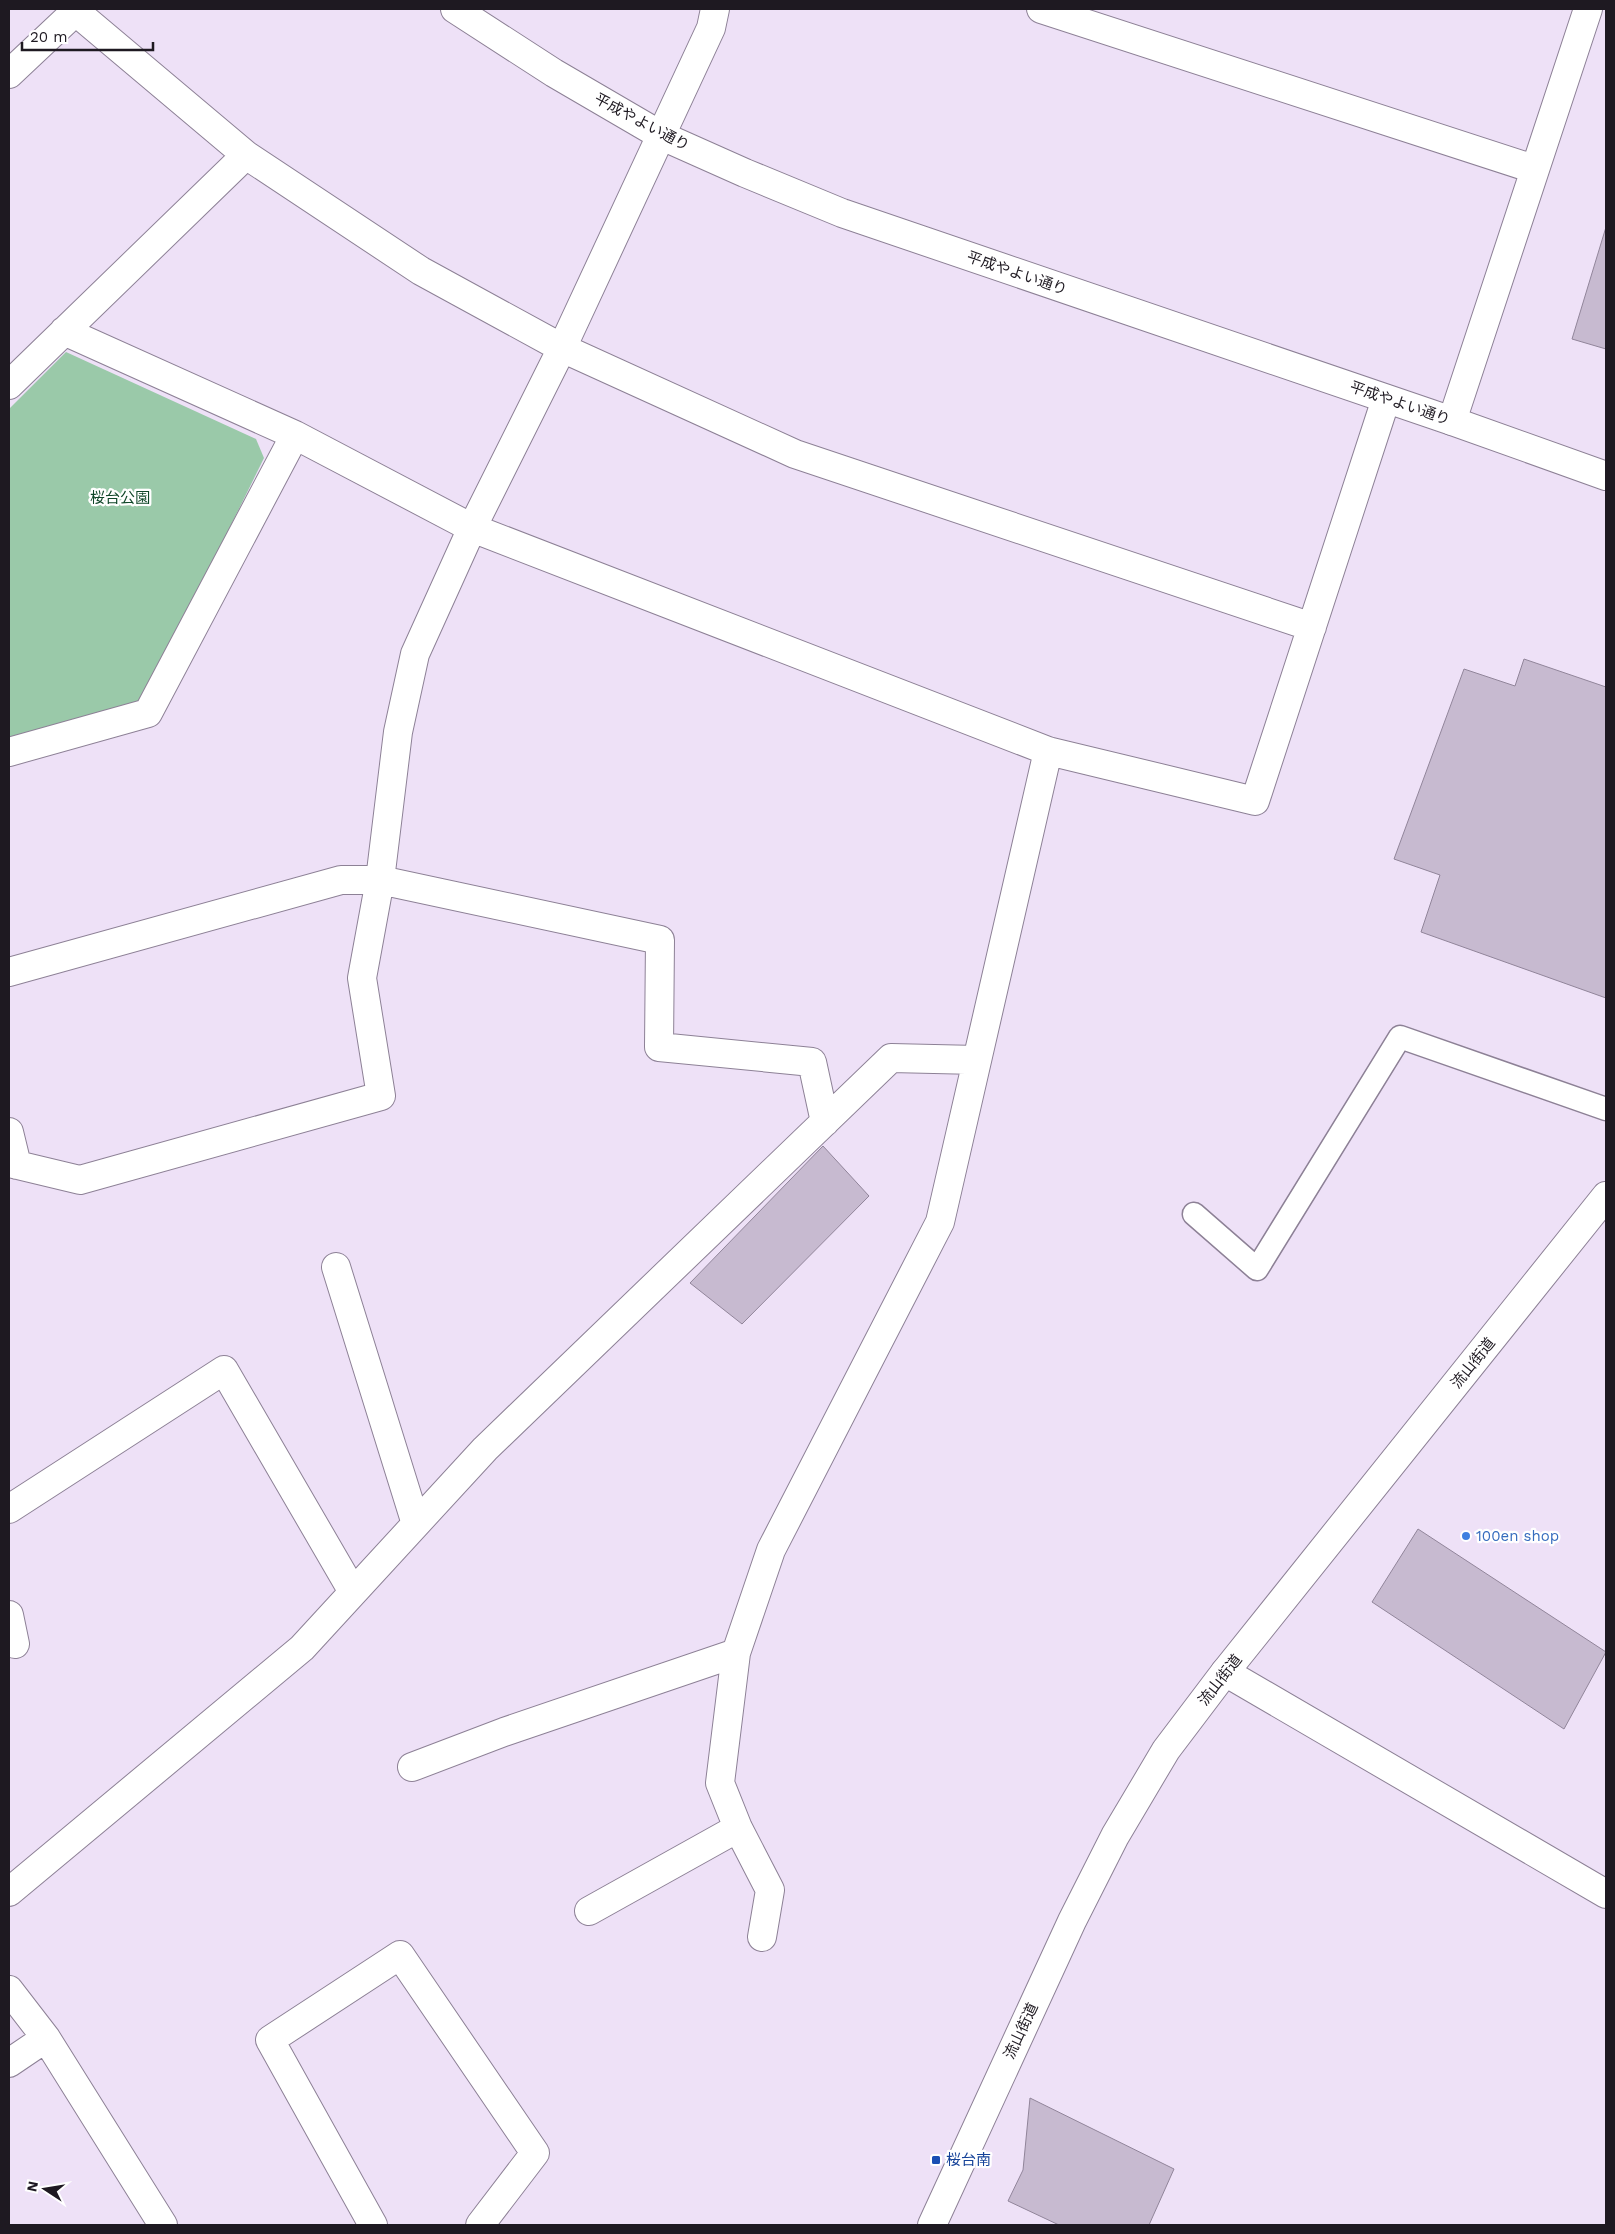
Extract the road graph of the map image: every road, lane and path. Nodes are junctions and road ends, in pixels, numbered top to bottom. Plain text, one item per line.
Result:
1 (455, 9) edge
2 (715, 9) edge
3 (1041, 9) edge
4 (1588, 9) edge
5 (76, 10) edge
6 (9, 74) edge
7 (662, 136) junction
8 (246, 155) junction
9 (1534, 169) junction
10 (64, 331) junction
11 (562, 348) junction
12 (9, 385) edge
13 (1386, 399) junction
14 (1452, 421) junction
15 (295, 435) junction
16 (1606, 476) edge
17 (472, 528) junction
18 (1312, 627) junction
19 (1048, 751) junction
20 (9, 752) edge
21 (380, 880) junction
22 (9, 972) edge
23 (977, 1060) junction
24 (1606, 1109) edge
25 (825, 1122) junction
26 (9, 1132) edge
27 (13, 1164) edge
28 (1606, 1196) edge
29 (1194, 1214) dead end
30 (336, 1268) dead end
31 (9, 1509) edge
32 (416, 1524) junction
33 (353, 1592) junction
34 (9, 1615) edge
35 (15, 1644) dead end
36 (736, 1653) junction
37 (1226, 1672) junction
38 (412, 1768) dead end
39 (738, 1828) junction
40 (9, 1892) edge
41 (1606, 1894) edge
42 (588, 1911) dead end
43 (762, 1937) dead end
44 (9, 1990) edge
45 (46, 2038) junction
46 (9, 2063) edge
47 (163, 2225) edge
48 (373, 2225) edge
49 (480, 2225) edge
50 (932, 2225) edge

1 - 7 street, 平成やよい通り
2 - 7 street
3 - 9 street
4 - 9 street
5 - 6 street
5 - 8 street
7 - 11 street
7 - 13 street, 平成やよい通り
8 - 10 street
8 - 11 street
9 - 14 street
10 - 12 street
10 - 15 street
11 - 17 street
11 - 18 street
13 - 14 street, 平成やよい通り
13 - 18 street
14 - 16 street, 平成やよい通り
15 - 17 street
15 - 20 street
17 - 19 street
17 - 21 street
18 - 19 street
19 - 23 street
21 - 22 street
21 - 25 street
21 - 27 street
23 - 25 street
23 - 36 street
24 - 29 lane
25 - 32 street
26 - 27 street
28 - 37 street, 流山街道
30 - 32 street
31 - 33 street
32 - 33 street
33 - 40 street
34 - 35 street
36 - 38 street
36 - 39 street
37 - 41 street
37 - 50 street, 流山街道
39 - 42 street
39 - 43 street
44 - 45 street
45 - 46 street
45 - 47 street
48 - 49 street

